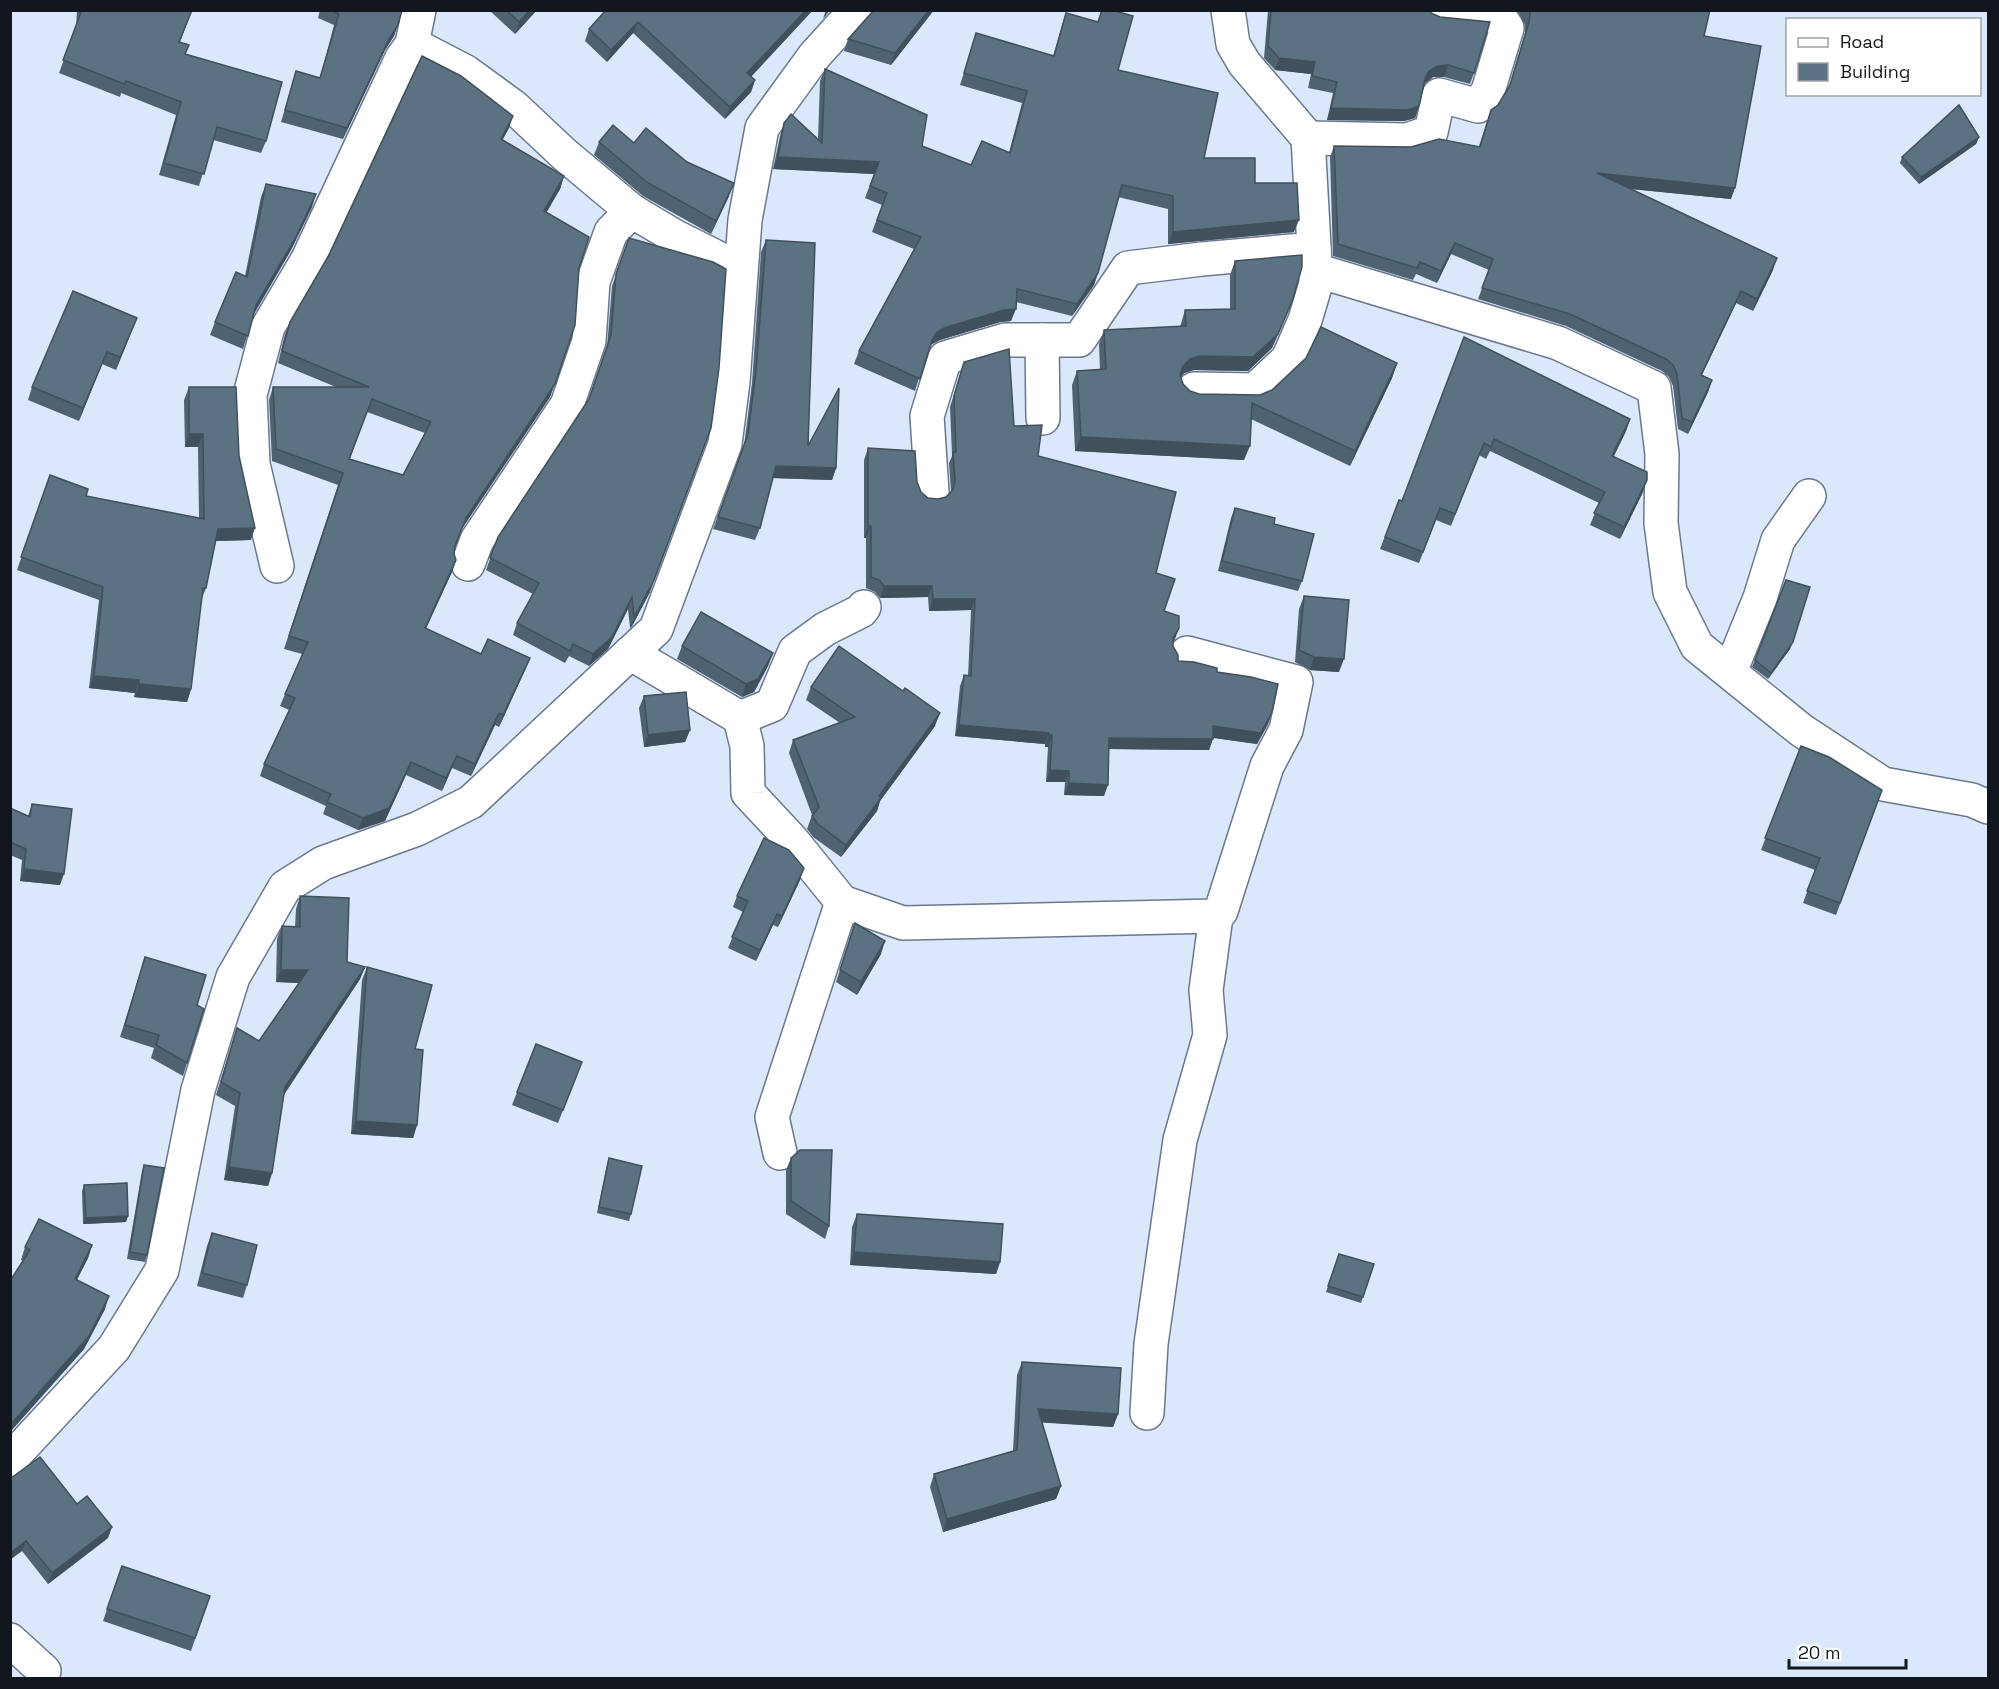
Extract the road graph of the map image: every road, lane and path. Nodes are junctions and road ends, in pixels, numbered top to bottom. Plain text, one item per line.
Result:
1 (419, 10) edge
2 (856, 10) edge
3 (1228, 10) edge
4 (1438, 10) edge
5 (412, 44) junction
6 (1308, 138) junction
7 (632, 211) junction
8 (1315, 260) junction
9 (740, 269) junction
10 (1042, 340) junction
11 (1194, 389) dead end
12 (1043, 418) dead end
13 (932, 492) dead end
14 (1809, 496) dead end
15 (468, 564) dead end
16 (278, 566) dead end
17 (864, 607) dead end
18 (630, 653) junction
19 (1187, 653) dead end
20 (1730, 672) junction
21 (740, 717) junction
22 (1989, 807) edge
23 (842, 902) junction
24 (1216, 916) junction
25 (780, 1153) dead end
26 (1147, 1413) dead end
27 (10, 1460) edge
28 (10, 1640) edge
29 (44, 1671) dead end

1 - 5 street
2 - 9 street
3 - 6 street
4 - 6 street
5 - 7 street
5 - 16 street
6 - 8 street
7 - 9 street
7 - 15 street
8 - 10 street
8 - 11 street
8 - 20 street
9 - 18 street
10 - 12 street
10 - 13 street
14 - 20 street
17 - 21 street
18 - 21 street
18 - 27 street
19 - 24 street
20 - 22 street
21 - 23 street
23 - 24 street
23 - 25 street
24 - 26 street
28 - 29 street

